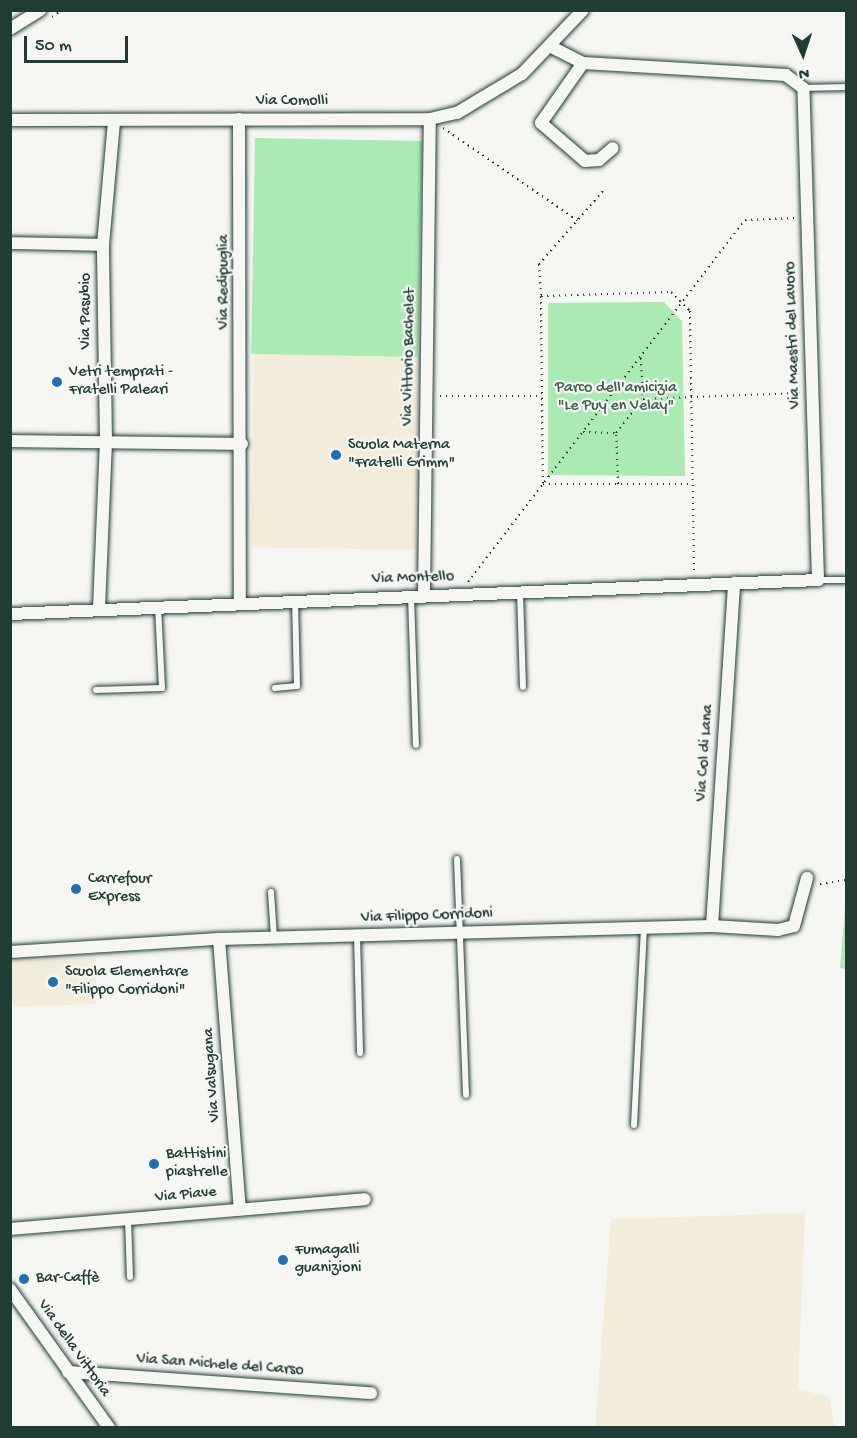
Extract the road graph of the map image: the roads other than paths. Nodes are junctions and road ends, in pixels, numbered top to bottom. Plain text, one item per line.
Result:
1 (40, 10) edge
2 (583, 10) edge
3 (10, 29) edge
4 (553, 48) junction
5 (583, 63) junction
6 (846, 87) edge
7 (803, 88) junction
8 (239, 119) junction
9 (430, 119) junction
10 (10, 120) edge
11 (114, 122) junction
12 (613, 148) dead end
13 (10, 243) edge
14 (103, 245) junction
15 (10, 441) edge
16 (106, 442) junction
17 (242, 444) junction
18 (818, 580) junction
19 (846, 580) edge
20 (734, 583) junction
21 (520, 592) junction
22 (424, 595) junction
23 (411, 596) junction
24 (295, 600) junction
25 (240, 603) junction
26 (158, 606) junction
27 (99, 608) junction
28 (10, 614) edge
29 (523, 687) dead end
30 (275, 688) dead end
31 (96, 690) dead end
32 (416, 745) dead end
33 (457, 859) dead end
34 (806, 883) road end
35 (271, 892) dead end
36 (712, 926) junction
37 (645, 927) junction
38 (459, 932) junction
39 (357, 935) junction
40 (274, 937) junction
41 (219, 939) junction
42 (10, 952) edge
43 (360, 1053) dead end
44 (466, 1095) dead end
45 (634, 1125) dead end
46 (365, 1198) dead end
47 (240, 1209) junction
48 (128, 1218) junction
49 (10, 1229) edge
50 (130, 1277) dead end
51 (11, 1292) edge
52 (68, 1372) junction
53 (371, 1393) dead end
54 (105, 1426) edge

1 - 3 street
2 - 4 street, Via Comolli
4 - 5 street
4 - 9 street, Via Comolli
5 - 7 street
5 - 12 street
6 - 7 lane
7 - 18 street, Via Maestri del Lavoro
8 - 9 street, Via Comolli
8 - 11 street, Via Comolli
8 - 17 street, Via Redipuglia
9 - 22 street, Via Vittorio Bachelet
10 - 11 street, Via Comolli
11 - 14 street, Via Pasubio
13 - 14 street
14 - 16 street, Via Pasubio
15 - 16 street
16 - 17 street
16 - 27 street, Via Pasubio
17 - 25 street, Via Redipuglia
18 - 19 lane
18 - 20 street, Via Montello
20 - 21 street, Via Montello
20 - 36 street, Via Col di Lana
21 - 22 street, Via Montello
21 - 29 lane
22 - 23 street, Via Montello
23 - 24 street, Via Montello
23 - 32 lane
24 - 25 street, Via Montello
24 - 30 lane
25 - 26 street, Via Montello
26 - 27 street, Via Montello
26 - 31 lane
27 - 28 street, Via Montello
33 - 38 lane
34 - 36 street, Via Filippo Corridoni
35 - 40 lane
36 - 37 street, Via Filippo Corridoni
37 - 38 street, Via Filippo Corridoni
37 - 45 lane
38 - 39 street, Via Filippo Corridoni
38 - 44 lane
39 - 40 street, Via Filippo Corridoni
39 - 43 lane
40 - 41 street, Via Filippo Corridoni
41 - 42 street, Via Filippo Corridoni
41 - 47 street, Via Valsugana
46 - 47 street, Via Piave
47 - 48 street, Via Piave
48 - 49 street, Via Piave
48 - 50 lane
51 - 52 street, Via della Vittoria
52 - 53 street, Via San Michele del Carso
52 - 54 street, Via della Vittoria

